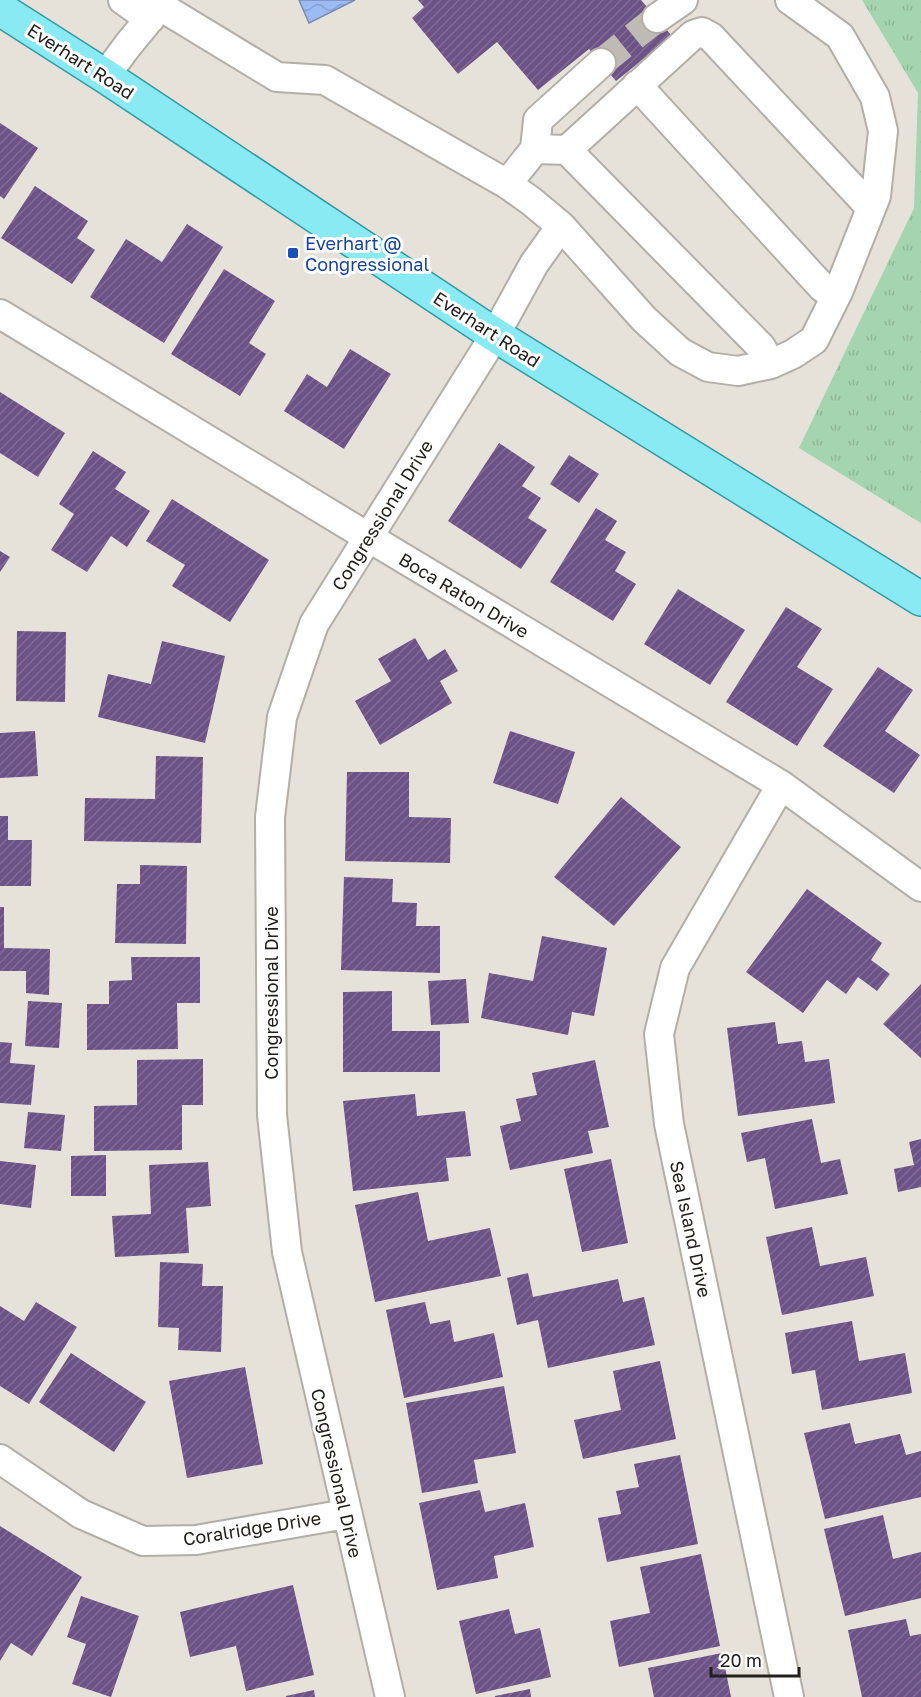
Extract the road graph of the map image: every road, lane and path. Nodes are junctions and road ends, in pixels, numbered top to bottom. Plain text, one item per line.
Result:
1 (123, 0) edge
2 (683, 0) edge
3 (790, 0) edge
4 (158, 8) edge
5 (0, 9) edge
6 (657, 18) tunnel mouth
7 (601, 63) tunnel mouth
8 (105, 76) junction
9 (637, 85) junction
10 (535, 149) junction
11 (567, 150) junction
12 (507, 184) junction
13 (871, 208) junction
14 (561, 226) junction
15 (836, 297) junction
16 (0, 314) edge
17 (495, 335) junction
18 (771, 364) junction
19 (368, 537) junction
20 (921, 599) edge
21 (781, 785) junction
22 (921, 887) edge
23 (0, 1459) edge
24 (346, 1514) junction
25 (390, 1697) edge
26 (789, 1697) edge

1 - 4 street
2 - 6 street
3 - 13 street
4 - 8 street
4 - 12 street
5 - 8 main road, Everhart Road
7 - 10 street
8 - 17 main road, Everhart Road
9 - 11 street
9 - 13 street
9 - 15 street
10 - 11 street
10 - 12 street
11 - 18 street
12 - 14 street
13 - 15 street
14 - 17 street, Congressional Drive
14 - 18 street
15 - 18 street
16 - 19 street, Boca Raton Drive
17 - 19 street, Congressional Drive
17 - 20 main road, Everhart Road
19 - 21 street, Boca Raton Drive
19 - 24 street, Congressional Drive
21 - 22 street, Boca Raton Drive
21 - 26 street, Sea Island Drive
23 - 24 street, Coralridge Drive
24 - 25 street, Congressional Drive

